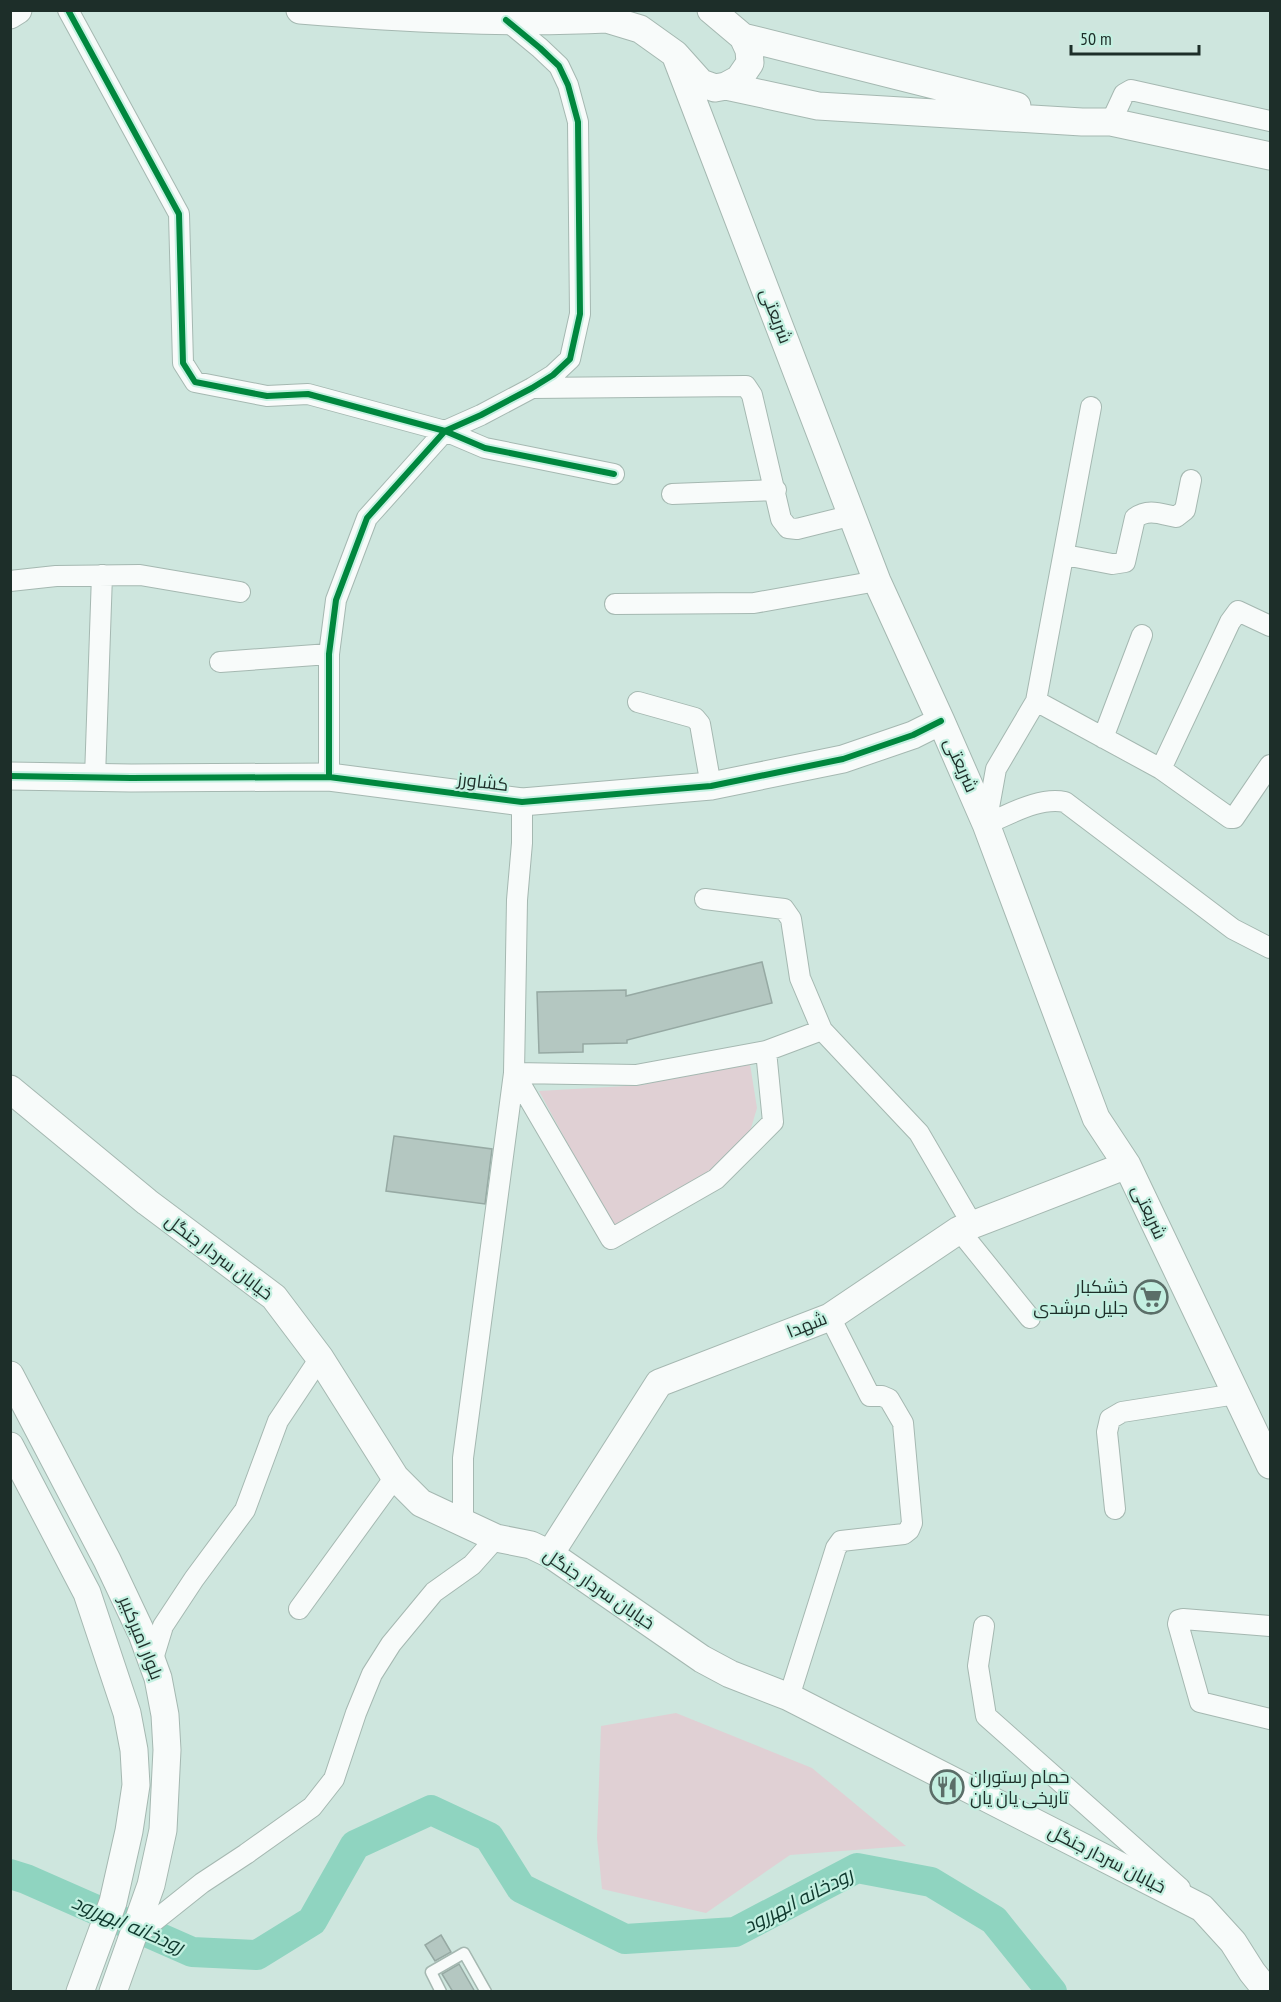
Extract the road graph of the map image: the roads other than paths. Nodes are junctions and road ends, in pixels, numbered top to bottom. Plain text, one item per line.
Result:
1 (18, 10) edge
2 (68, 10) edge
3 (300, 10) edge
4 (711, 10) edge
5 (603, 14) edge
6 (10, 15) edge
7 (506, 20) junction
8 (743, 37) junction
9 (675, 54) junction
10 (726, 86) junction
11 (1270, 121) edge
12 (1082, 122) junction
13 (1111, 122) junction
14 (1270, 156) edge
15 (532, 388) junction
16 (1091, 407) dead end
17 (445, 431) junction
18 (614, 474) dead end
19 (1191, 480) dead end
20 (776, 490) junction
21 (672, 494) dead end
22 (853, 515) junction
23 (1065, 555) junction
24 (102, 575) junction
25 (10, 581) edge
26 (877, 581) junction
27 (240, 592) dead end
28 (615, 604) dead end
29 (1270, 626) edge
30 (1142, 635) dead end
31 (329, 654) junction
32 (220, 662) dead end
33 (1036, 701) junction
34 (638, 702) dead end
35 (941, 721) junction
36 (1103, 738) junction
37 (1270, 765) edge
38 (1161, 769) junction
39 (10, 776) edge
40 (95, 777) junction
41 (329, 777) junction
42 (711, 786) junction
43 (522, 802) junction
44 (986, 825) junction
45 (705, 899) dead end
46 (1270, 948) edge
47 (822, 1030) junction
48 (766, 1051) junction
49 (514, 1072) junction
50 (10, 1089) edge
51 (1127, 1165) junction
52 (966, 1227) junction
53 (830, 1317) junction
54 (1030, 1318) dead end
55 (320, 1358) junction
56 (10, 1375) edge
57 (1236, 1394) junction
58 (10, 1446) edge
59 (1270, 1465) edge
60 (394, 1477) junction
61 (1115, 1509) dead end
62 (463, 1521) junction
63 (496, 1538) junction
64 (550, 1554) junction
65 (299, 1609) dead end
66 (984, 1626) dead end
67 (1270, 1626) edge
68 (152, 1662) junction
69 (789, 1697) junction
70 (1270, 1719) edge
71 (1202, 1908) junction
72 (133, 1938) junction
73 (80, 1992) edge
74 (113, 1992) edge
75 (441, 1992) edge
76 (486, 1992) edge
77 (1268, 1992) edge

1 - 6 main road
2 - 17 street
3 - 7 main road
4 - 8 main road
5 - 7 main road
5 - 9 main road
7 - 15 street
8 - 10 main road
8 - 12 main road
9 - 10 main road
9 - 22 main road, شریعتی
10 - 12 main road
11 - 13 street
12 - 13 main road
13 - 14 main road
15 - 17 street
15 - 20 street
16 - 23 street
17 - 18 street
17 - 31 street
19 - 23 street
20 - 21 street
20 - 22 street
22 - 26 main road, شریعتی
23 - 33 street
24 - 25 street
24 - 27 street
24 - 40 street
26 - 28 street
26 - 35 main road, شریعتی
29 - 38 street
30 - 36 street
31 - 32 street
31 - 41 street
33 - 36 street
33 - 44 street
34 - 42 street
35 - 42 main road, کشاورز
35 - 44 main road, شریعتی
36 - 38 street
37 - 38 street
39 - 40 main road, کشاورز
40 - 41 main road, کشاورز
41 - 43 main road, کشاورز
42 - 43 main road, کشاورز
43 - 49 street
44 - 46 street
44 - 51 main road, شریعتی
45 - 47 street
47 - 48 street
47 - 52 street
48 - 49 street
48 - 49 street
49 - 62 street
50 - 55 main road, خیابان سردار جنگل
51 - 52 main road, شهدا
51 - 57 main road, شریعتی
52 - 53 main road, شهدا
52 - 54 street
53 - 64 main road, شهدا
53 - 69 street
55 - 60 main road, خیابان سردار جنگل
55 - 68 street
56 - 68 main road, بلوار امیرکبیر
57 - 59 main road, شریعتی
57 - 61 street
58 - 73 main road, بلوار امیرکبیر
60 - 62 main road, خیابان سردار جنگل
60 - 65 street
62 - 63 main road, خیابان سردار جنگل
63 - 64 main road, خیابان سردار جنگل
63 - 72 street
64 - 69 main road, خیابان سردار جنگل
66 - 71 street
67 - 70 street
68 - 72 main road, بلوار امیرکبیر
69 - 71 main road, خیابان سردار جنگل
71 - 77 main road, خیابان سردار جنگل
72 - 74 main road, بلوار امیرکبیر
75 - 76 lane

